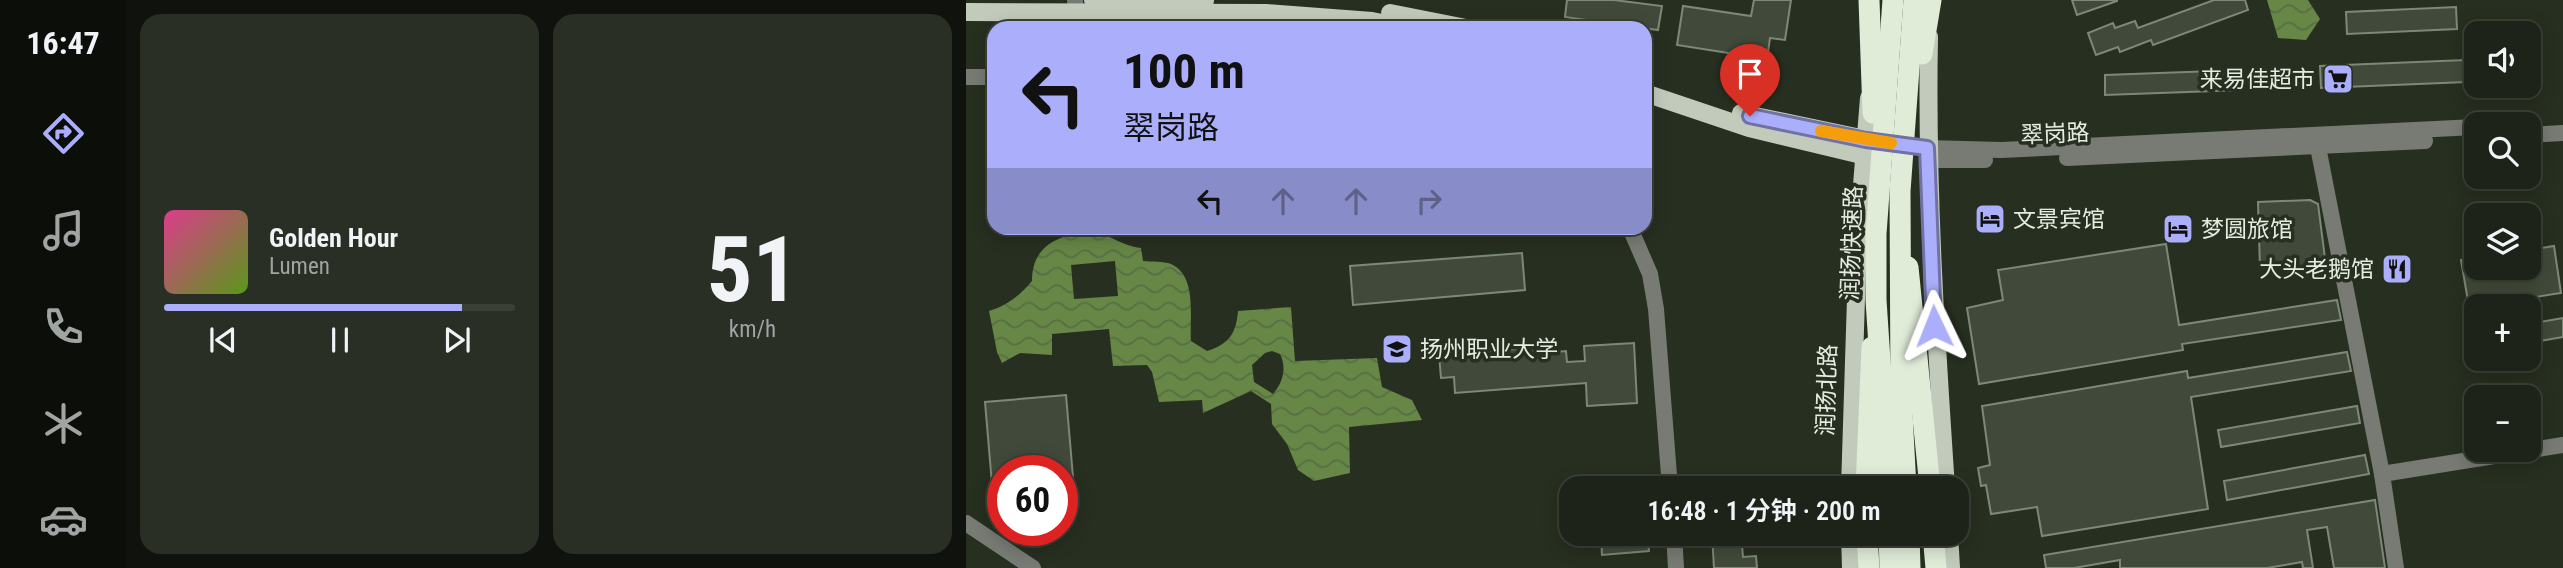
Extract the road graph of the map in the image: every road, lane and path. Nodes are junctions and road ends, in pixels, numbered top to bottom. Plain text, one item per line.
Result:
1 (1093, 0) edge
2 (1869, 0) edge
3 (1878, 0) edge
4 (1893, 0) edge
5 (1914, 0) edge
6 (1930, 0) edge
7 (966, 12) edge
8 (1076, 14) edge
9 (1372, 21) edge
10 (1431, 21) edge
11 (966, 77) edge
12 (987, 77) edge
13 (1652, 83) edge
14 (1652, 95) edge
15 (2563, 123) edge
16 (2541, 124) edge
17 (2464, 128) edge
18 (2563, 133) edge
19 (2541, 134) edge
20 (2464, 139) edge
21 (2318, 147) junction
22 (1865, 149) junction
23 (1927, 154) junction
24 (1900, 191) junction
25 (1876, 234) junction
26 (1633, 235) edge
27 (1894, 400) junction
28 (2563, 445) edge
29 (2382, 474) junction
30 (1669, 476) edge
31 (1850, 476) edge
32 (1870, 476) edge
33 (1888, 476) edge
34 (1904, 476) edge
35 (1925, 476) edge
36 (1945, 476) edge
37 (966, 523) edge
38 (1675, 546) edge
39 (1850, 546) edge
40 (1868, 546) edge
41 (1889, 546) edge
42 (1909, 546) edge
43 (1934, 546) edge
44 (1950, 546) edge
45 (1023, 565) edge
46 (1676, 568) edge
47 (1851, 568) edge
48 (1869, 568) edge
49 (1890, 568) edge
50 (1910, 568) edge
51 (1936, 568) edge
52 (1951, 568) edge
53 (2396, 568) edge

1 - 10 main road
2 - 25 highway, bridge
3 - 22 main road, 润扬北路
4 - 25 highway, 润扬快速路, bridge
5 - 24 highway, 润扬快速路, bridge
6 - 23 main road
6 - 24 highway, bridge
7 - 8 main road
8 - 9 main road
11 - 12 street
13 - 22 main road, 翠岗路
14 - 22 main road, 翠岗路
15 - 16 street
17 - 23 street, 翠岗路
18 - 19 street
20 - 21 street, 翠岗路
21 - 23 street, 翠岗路
21 - 29 street
22 - 23 main road, 翠岗路
22 - 31 main road, 润扬北路
23 - 36 main road
24 - 27 highway, 润扬快速路, bridge
25 - 27 highway, 润扬快速路, bridge
26 - 30 street
27 - 32 highway
27 - 33 highway, 润扬快速路
27 - 34 highway, 润扬快速路
27 - 35 highway
28 - 29 street
29 - 53 street
37 - 45 street
38 - 46 street
39 - 47 main road
40 - 48 highway
41 - 49 highway
42 - 50 highway
43 - 51 highway
44 - 52 main road

